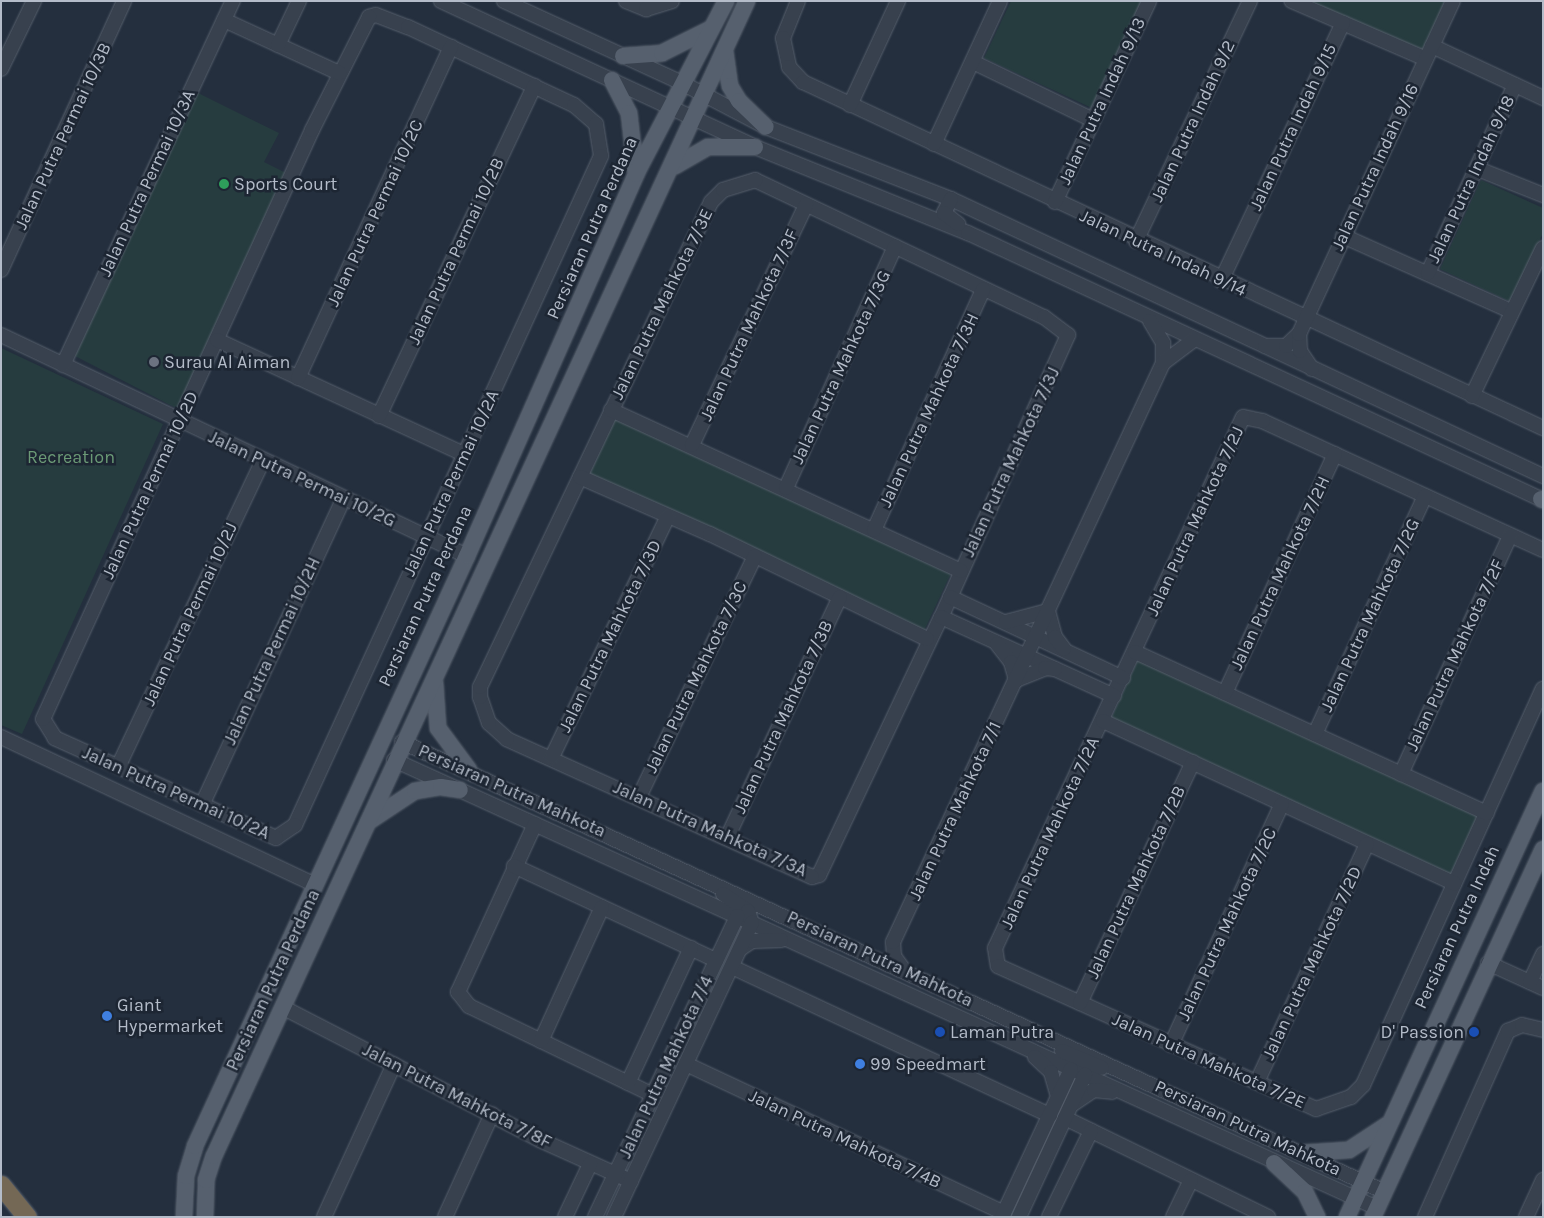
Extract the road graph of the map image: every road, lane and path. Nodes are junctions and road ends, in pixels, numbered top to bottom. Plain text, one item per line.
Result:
1 (34, 1) edge
2 (124, 1) edge
3 (233, 1) edge
4 (299, 1) edge
5 (441, 1) edge
6 (504, 1) edge
7 (626, 1) edge
8 (672, 1) edge
9 (748, 1) edge
10 (798, 1) edge
11 (898, 1) edge
12 (1000, 1) edge
13 (1148, 1) edge
14 (1250, 1) edge
15 (1292, 1) edge
16 (1453, 1) edge
17 (723, 7) edge
18 (383, 17) joint
19 (224, 20) junction
20 (1343, 23) junction
21 (278, 45) junction
22 (1432, 46) junction
23 (451, 47) junction
24 (725, 49) junction
25 (623, 56) junction
26 (1426, 59) junction
27 (972, 62) junction
28 (1, 69) edge
29 (339, 73) junction
30 (612, 80) junction
31 (680, 82) junction
32 (1515, 85) junction
33 (534, 86) junction
34 (705, 95) junction
35 (1543, 98) edge
36 (850, 105) junction
37 (670, 107) junction
38 (694, 118) junction
39 (1093, 120) junction
40 (766, 128) junction
41 (934, 144) junction
42 (755, 147) junction
43 (675, 166) junction
44 (1478, 169) junction
45 (636, 174) junction
46 (1543, 195) edge
47 (951, 200) junction
48 (1055, 202) junction
49 (806, 205) junction
50 (968, 233) junction
51 (1343, 236) junction
52 (1136, 241) junction
53 (895, 247) junction
54 (1543, 248) edge
55 (1, 270) edge
56 (1428, 273) junction
57 (1221, 280) junction
58 (984, 290) junction
59 (1511, 311) junction
60 (1044, 317) joint
61 (1148, 319) junction
62 (1306, 319) junction
63 (1299, 334) junction
64 (1, 335) edge
65 (217, 340) junction
66 (1193, 340) junction
67 (1256, 345) junction
68 (1163, 364) junction
69 (63, 365) junction
70 (1319, 373) junction
71 (298, 378) junction
72 (1472, 396) junction
73 (1388, 405) junction
74 (611, 410) junction
75 (380, 416) junction
76 (178, 422) junction
77 (1543, 428) edge
78 (1401, 435) junction
79 (692, 445) junction
80 (464, 454) junction
81 (1335, 454) junction
82 (262, 462) junction
83 (1543, 476) edge
84 (580, 477) junction
85 (786, 488) junction
86 (1424, 496) junction
87 (344, 498) junction
88 (1542, 500) edge
89 (668, 516) junction
90 (874, 530) junction
91 (425, 536) junction
92 (1510, 536) junction
93 (1543, 550) edge
94 (468, 556) junction
95 (754, 556) junction
96 (961, 571) junction
97 (840, 596) junction
98 (950, 597) junction
99 (1048, 611) junction
100 (940, 617) junction
101 (998, 620) junction
102 (1036, 637) junction
103 (927, 639) junction
104 (993, 641) junction
105 (1066, 650) junction
106 (1135, 652) junction
107 (1027, 656) junction
108 (1058, 670) junction
109 (436, 673) junction
110 (1016, 680) junction
111 (1118, 687) junction
112 (1543, 689) edge
113 (401, 693) junction
114 (1225, 693) junction
115 (486, 716) joint
116 (1103, 721) junction
117 (1315, 734) junction
118 (1, 736) edge
119 (64, 743) joint
120 (396, 750) junction
121 (552, 757) junction
122 (1193, 762) junction
123 (118, 767) junction
124 (469, 770) junction
125 (1401, 774) junction
126 (460, 790) junction
127 (1543, 791) edge
128 (639, 797) junction
129 (352, 798) junction
130 (1282, 804) junction
131 (202, 805) junction
132 (1487, 813) junction
133 (366, 824) junction
134 (535, 824) junction
135 (727, 838) junction
136 (1367, 844) junction
137 (1543, 849) edge
138 (514, 866) junction
139 (692, 872) junction
140 (1454, 883) junction
141 (315, 885) junction
142 (693, 897) junction
143 (602, 907) junction
144 (746, 917) junction
145 (810, 927) junction
146 (792, 942) junction
147 (893, 942) junction
148 (723, 945) junction
149 (691, 948) junction
150 (740, 950) junction
151 (865, 952) junction
152 (1543, 954) edge
153 (716, 960) junction
154 (1488, 963) junction
155 (732, 967) junction
156 (905, 970) junction
157 (1011, 973) joint
158 (1536, 985) edge
159 (1080, 1003) junction
160 (284, 1008) junction
161 (1543, 1030) edge
162 (1037, 1031) junction
163 (541, 1041) junction
164 (1171, 1044) junction
165 (1030, 1050) junction
166 (394, 1064) junction
167 (686, 1064) junction
168 (1079, 1069) junction
169 (1139, 1078) junction
170 (1257, 1082) junction
171 (628, 1083) junction
172 (1123, 1093) junction
173 (653, 1095) junction
174 (1058, 1096) junction
175 (1067, 1113) junction
176 (492, 1114) junction
177 (1050, 1115) junction
178 (1391, 1121) junction
179 (1091, 1131) junction
180 (1302, 1153) junction
181 (1274, 1162) junction
182 (590, 1164) junction
183 (616, 1174) junction
184 (1191, 1180) junction
185 (1543, 1180) edge
186 (631, 1181) junction
187 (1363, 1182) junction
188 (1, 1185) edge
189 (1385, 1192) junction
190 (1355, 1199) junction
191 (1375, 1212) edge
192 (1004, 1215) edge
193 (27, 1217) edge
194 (184, 1217) edge
195 (205, 1217) edge
196 (324, 1217) edge
197 (445, 1217) edge
198 (565, 1217) edge
199 (595, 1217) edge
200 (614, 1217) edge
201 (1019, 1217) edge
202 (1049, 1217) edge
203 (1173, 1217) edge
204 (1268, 1217) edge
205 (1317, 1217) edge
206 (1347, 1217) edge
207 (1425, 1217) edge
208 (1526, 1217) edge

1 - 28 street
2 - 55 street, Jalan Putra Permai 10/3B
3 - 19 street, Jalan Putra Permai 10/3A
4 - 21 street
5 - 30 street
6 - 25 street
7 - 8 street
9 - 24 main road, Persiaran Putra Perdana
10 - 36 street, Jalan Putra Indah 9/14
11 - 36 street
12 - 27 street
13 - 39 street, Jalan Putra Indah 9/13
14 - 52 street, Jalan Putra Indah 9/2
15 - 20 street, Jalan Putra Indah 9/15
16 - 22 street, Jalan Putra Indah 9/16
17 - 25 main road
17 - 31 main road, Persiaran Putra Perdana
18 - 23 street, Jalan Putra Permai 10/2A
18 - 29 street, Jalan Putra Permai 10/2D
19 - 21 street
19 - 69 street, Jalan Putra Permai 10/3A
20 - 26 street
20 - 57 street, Jalan Putra Indah 9/15
21 - 29 street
22 - 26 street, Jalan Putra Indah 9/16
22 - 32 street
23 - 33 street, Jalan Putra Permai 10/2A
23 - 71 street, Jalan Putra Permai 10/2C
24 - 34 main road, Persiaran Putra Perdana
24 - 40 main road
25 - 31 street
26 - 51 street, Jalan Putra Indah 9/16
27 - 39 street
27 - 41 street
29 - 65 street, Jalan Putra Permai 10/2D
30 - 37 street
30 - 45 main road
31 - 34 street
31 - 37 main road, Persiaran Putra Perdana
32 - 35 street
32 - 44 street, Jalan Putra Indah 9/18
33 - 75 street, Jalan Putra Permai 10/2B
33 - 80 street, Jalan Putra Permai 10/2A
34 - 38 main road, Persiaran Putra Perdana
34 - 40 street
36 - 41 street, Jalan Putra Indah 9/14
37 - 38 street
37 - 45 main road, Persiaran Putra Perdana
38 - 42 street
38 - 43 main road, Persiaran Putra Perdana
39 - 48 street, Jalan Putra Indah 9/13
40 - 47 street
41 - 48 street, Jalan Putra Indah 9/14
42 - 43 main road
42 - 50 street
43 - 109 main road, Persiaran Putra Perdana
44 - 46 street
44 - 56 street, Jalan Putra Indah 9/18
45 - 94 main road, Persiaran Putra Perdana
47 - 50 street
47 - 67 street
48 - 52 street, Jalan Putra Indah 9/14
49 - 53 street, Jalan Putra Mahkota 7/3E
49 - 74 street, Jalan Putra Mahkota 7/3E
49 - 79 street, Jalan Putra Mahkota 7/3F
50 - 61 street
51 - 56 street
51 - 62 street, Jalan Putra Indah 9/16
52 - 57 street, Jalan Putra Indah 9/14
53 - 58 street, Jalan Putra Mahkota 7/3E
53 - 85 street, Jalan Putra Mahkota 7/3G
54 - 59 street
56 - 59 street
57 - 62 street, Jalan Putra Indah 9/14
58 - 60 street, Jalan Putra Mahkota 7/3E
58 - 90 street, Jalan Putra Mahkota 7/3H
59 - 72 street
60 - 96 street, Jalan Putra Mahkota 7/3J
61 - 66 street
61 - 68 street, Jalan Putra Mahkota 7/1
62 - 63 street, Jalan Putra Indah 9/16
62 - 72 street, Jalan Putra Indah 9/14
63 - 67 street
63 - 70 street
64 - 69 street, Jalan Putra Permai 10/2G
65 - 71 street
65 - 76 street, Jalan Putra Permai 10/2D
66 - 68 street, Jalan Putra Mahkota 7/1
66 - 78 street
67 - 70 street
68 - 99 street, Jalan Putra Mahkota 7/1
69 - 76 street, Jalan Putra Permai 10/2G
70 - 73 street
71 - 75 street
72 - 77 street, Jalan Putra Indah 9/14
73 - 78 street
73 - 83 street
74 - 79 street
74 - 84 street, Jalan Putra Mahkota 7/3E
75 - 80 street
76 - 82 street, Jalan Putra Permai 10/2G
76 - 119 street, Jalan Putra Permai 10/2D
78 - 88 street
79 - 85 street
80 - 91 street, Jalan Putra Permai 10/2A
81 - 86 street
81 - 106 street, Jalan Putra Mahkota 7/2J
81 - 114 street, Jalan Putra Mahkota 7/2H
82 - 87 street, Jalan Putra Permai 10/2G
82 - 123 street, Jalan Putra Permai 10/2J
84 - 89 street
84 - 115 street, Jalan Putra Mahkota 7/3E
85 - 90 street
86 - 92 street
86 - 117 street, Jalan Putra Mahkota 7/2G
87 - 91 street, Jalan Putra Permai 10/2G
87 - 131 street, Jalan Putra Permai 10/2H
89 - 95 street
89 - 121 street, Jalan Putra Mahkota 7/3D
90 - 96 street
91 - 94 street, Jalan Putra Permai 10/2G
91 - 131 street, Jalan Putra Permai 10/2A
92 - 93 street
92 - 125 street, Jalan Putra Mahkota 7/2F
94 - 113 main road, Persiaran Putra Perdana
95 - 97 street
95 - 128 street, Jalan Putra Mahkota 7/3C
96 - 98 street, Jalan Putra Mahkota 7/3J
97 - 103 street
97 - 135 street, Jalan Putra Mahkota 7/3B
98 - 100 street, Jalan Putra Mahkota 7/3J
98 - 101 street
99 - 101 street
99 - 102 street, Jalan Putra Mahkota 7/1
99 - 105 street
100 - 103 street, Jalan Putra Mahkota 7/3A
100 - 104 street
101 - 102 street
102 - 105 street
102 - 107 street, Jalan Putra Mahkota 7/1
103 - 135 street, Jalan Putra Mahkota 7/3A
104 - 107 street
104 - 110 street
105 - 111 street
106 - 111 street, Jalan Putra Mahkota 7/2J
106 - 114 street
107 - 108 street
107 - 110 street, Jalan Putra Mahkota 7/1
108 - 110 street
108 - 111 street
109 - 120 main road, Persiaran Putra Perdana
109 - 124 main road
110 - 147 street, Jalan Putra Mahkota 7/1
111 - 116 street, Jalan Putra Mahkota 7/2A
112 - 132 street, Jalan Putra Mahkota 7/2E
113 - 120 main road
113 - 129 main road, Persiaran Putra Perdana
114 - 117 street
115 - 121 street, Jalan Putra Mahkota 7/3A
116 - 122 street
116 - 157 street, Jalan Putra Mahkota 7/2A
117 - 125 street
118 - 141 street
119 - 123 street, Jalan Putra Permai 10/2A
120 - 124 street, Persiaran Putra Mahkota
120 - 126 street, Persiaran Putra Mahkota
120 - 129 main road
120 - 133 main road, Persiaran Putra Perdana
121 - 128 street, Jalan Putra Mahkota 7/3A
122 - 130 street
122 - 159 street, Jalan Putra Mahkota 7/2B
123 - 131 street, Jalan Putra Permai 10/2A
124 - 139 street, Persiaran Putra Mahkota
125 - 132 street
126 - 133 main road
126 - 134 street, Persiaran Putra Mahkota
127 - 178 main road, Persiaran Putra Indah
128 - 135 street, Jalan Putra Mahkota 7/3A
129 - 141 main road, Persiaran Putra Perdana
130 - 136 street
130 - 164 street, Jalan Putra Mahkota 7/2C
132 - 140 street, Jalan Putra Mahkota 7/2E
133 - 160 main road, Persiaran Putra Perdana
134 - 138 street
134 - 142 street, Persiaran Putra Mahkota
136 - 140 street
136 - 170 street, Jalan Putra Mahkota 7/2D
137 - 154 main road
138 - 143 street
138 - 163 street
139 - 144 street
139 - 145 street, Persiaran Putra Mahkota
140 - 170 street, Jalan Putra Mahkota 7/2E
141 - 194 main road, Persiaran Putra Perdana
142 - 144 street, Persiaran Putra Mahkota
142 - 148 street
143 - 149 street
143 - 163 street
144 - 145 street
144 - 146 street, Persiaran Putra Mahkota
144 - 148 street, Jalan Putra Mahkota 7/4
144 - 150 street, Jalan Putra Mahkota 7/4
145 - 151 street, Persiaran Putra Mahkota
146 - 150 street
146 - 165 street, Persiaran Putra Mahkota
147 - 151 street
147 - 156 street
148 - 153 street, Jalan Putra Mahkota 7/4
149 - 153 street
149 - 171 street
150 - 155 street, Jalan Putra Mahkota 7/4
151 - 156 street, Persiaran Putra Mahkota
152 - 158 street
153 - 173 street, Jalan Putra Mahkota 7/4
154 - 158 street
154 - 189 main road
155 - 167 street, Jalan Putra Mahkota 7/4
155 - 177 street
156 - 162 street, Persiaran Putra Mahkota
157 - 159 street, Jalan Putra Mahkota 7/2E
159 - 164 street, Jalan Putra Mahkota 7/2E
160 - 166 street, Jalan Putra Mahkota 7/8F
160 - 195 main road, Persiaran Putra Perdana
161 - 207 street
162 - 168 street
162 - 169 street, Persiaran Putra Mahkota
163 - 171 street
164 - 170 street, Jalan Putra Mahkota 7/2E
165 - 168 street, Persiaran Putra Mahkota
165 - 174 street
166 - 176 street, Jalan Putra Mahkota 7/8F
166 - 196 street
167 - 186 street, Jalan Putra Mahkota 7/4
167 - 192 street, Jalan Putra Mahkota 7/4B
168 - 169 street
168 - 172 street, Persiaran Putra Mahkota
168 - 174 street
168 - 175 street
169 - 180 street, Persiaran Putra Mahkota
171 - 173 street
172 - 175 street
172 - 181 street, Persiaran Putra Mahkota
173 - 183 street, Jalan Putra Mahkota 7/4
174 - 177 street
175 - 179 street
175 - 201 street
176 - 182 street, Jalan Putra Mahkota 7/8F
176 - 197 street
177 - 192 street
178 - 180 main road
178 - 187 main road, Persiaran Putra Indah
179 - 184 street
179 - 202 street
180 - 187 street, Persiaran Putra Mahkota
181 - 190 street, Persiaran Putra Mahkota
181 - 205 main road
182 - 183 street, Jalan Putra Mahkota 7/8F
182 - 198 street
183 - 186 street, Jalan Putra Mahkota 7/8F
183 - 199 street, Jalan Putra Mahkota 7/4
184 - 203 street
184 - 204 street
185 - 208 street
186 - 200 street, Jalan Putra Mahkota 7/4
187 - 189 street, Persiaran Putra Mahkota
187 - 190 main road, Persiaran Putra Indah
188 - 193 highway
189 - 191 main road
190 - 191 street, Persiaran Putra Mahkota
190 - 206 main road, Persiaran Putra Indah

